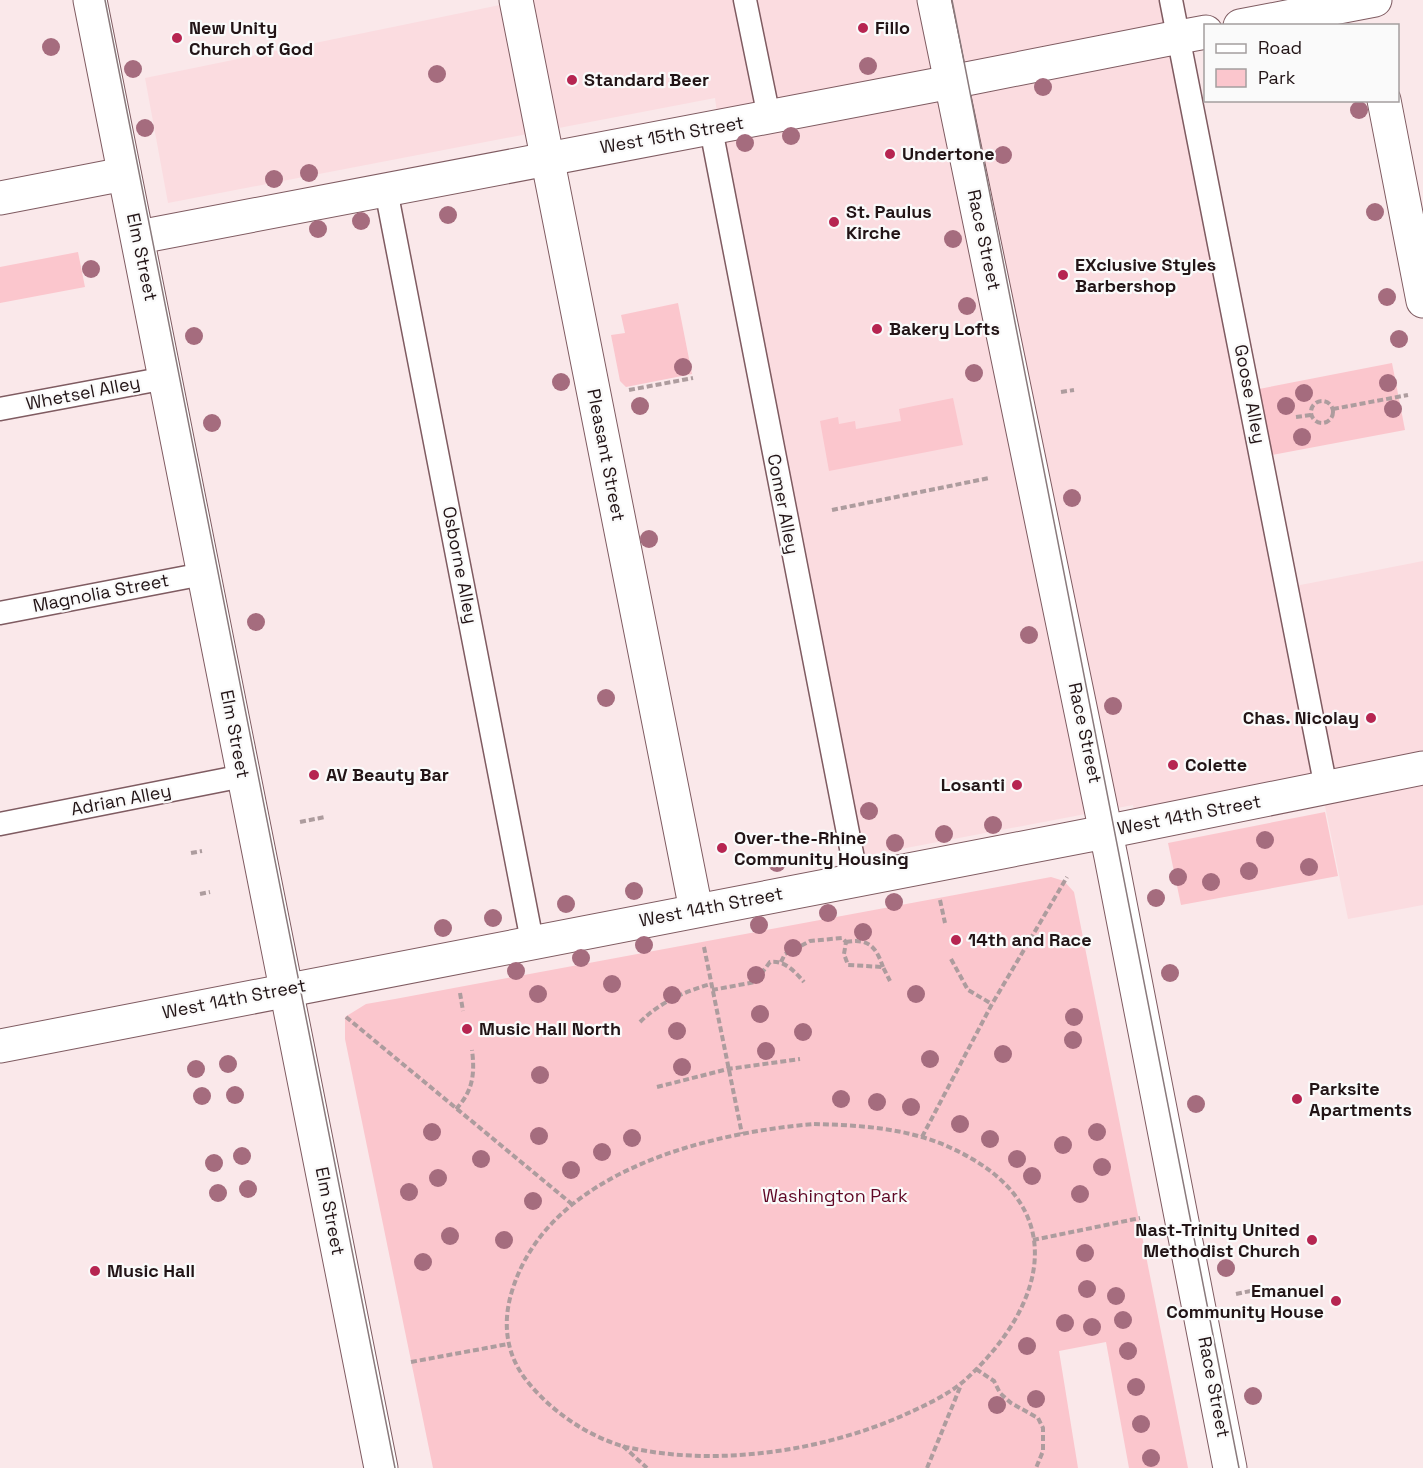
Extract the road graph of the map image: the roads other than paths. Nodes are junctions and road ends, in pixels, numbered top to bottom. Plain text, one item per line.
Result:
1 (90, 0) edge
2 (516, 0) edge
3 (745, 0) edge
4 (934, 0) edge
5 (1171, 0) edge
6 (1368, 7) edge
7 (1253, 24) edge
8 (1192, 35) edge
9 (951, 82) junction
10 (1384, 102) edge
11 (769, 117) junction
12 (711, 129) junction
13 (547, 158) junction
14 (124, 174) junction
15 (386, 189) junction
16 (0, 198) edge
17 (139, 237) junction
18 (1423, 301) edge
19 (166, 378) junction
20 (0, 409) edge
21 (203, 574) junction
22 (0, 612) edge
23 (1423, 768) edge
24 (243, 776) junction
25 (1326, 788) junction
26 (0, 824) edge
27 (1105, 832) junction
28 (857, 879) junction
29 (696, 910) junction
30 (532, 941) junction
31 (285, 989) junction
32 (0, 1046) edge
33 (381, 1468) edge
34 (1230, 1468) edge

1 - 14 street, Elm Street
2 - 13 street, Pleasant Street
3 - 11 lane
4 - 9 street, Race Street
5 - 8 lane, Goose Alley
6 - 7 street
8 - 9 street, West 15th Street
8 - 25 lane, Goose Alley
9 - 11 street, West 15th Street
9 - 27 street, Race Street
10 - 18 street
11 - 12 street, West 15th Street
12 - 13 street, West 15th Street
12 - 28 lane, Comer Alley
13 - 15 street, West 15th Street
13 - 29 street, Pleasant Street
14 - 16 street
14 - 17 street, Elm Street
15 - 17 street, West 15th Street
15 - 30 lane, Osborne Alley
17 - 19 street, Elm Street
19 - 20 lane, Whetsel Alley
19 - 21 street, Elm Street
21 - 22 lane, Magnolia Street
21 - 24 street, Elm Street
23 - 25 street, West 14th Street
24 - 26 lane, Adrian Alley
24 - 31 street, Elm Street
25 - 27 street, West 14th Street
27 - 28 street, West 14th Street
27 - 34 street, Race Street
28 - 29 street, West 14th Street
29 - 30 street, West 14th Street
30 - 31 street, West 14th Street
31 - 32 street, West 14th Street
31 - 33 street, Elm Street

